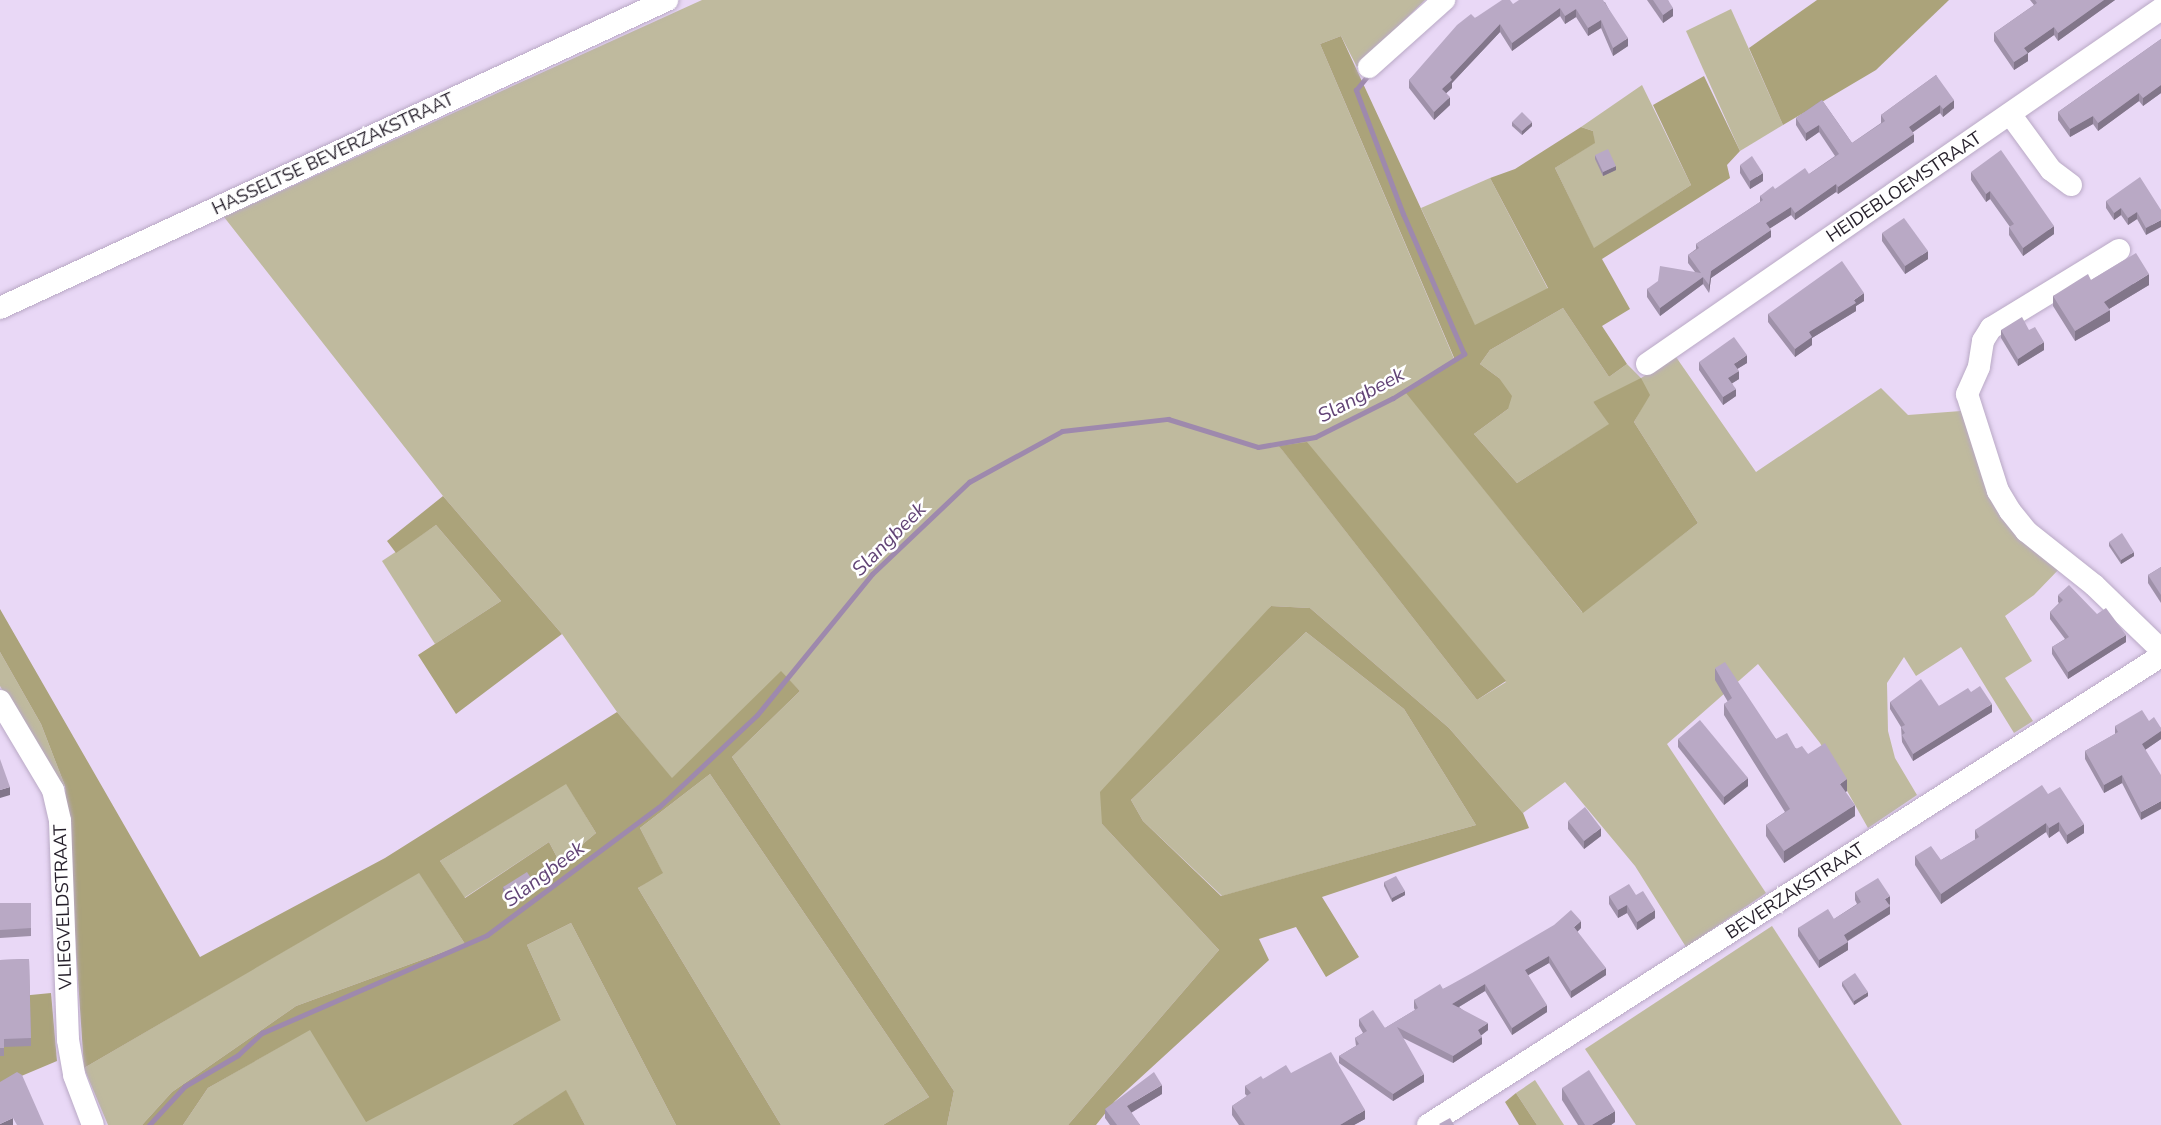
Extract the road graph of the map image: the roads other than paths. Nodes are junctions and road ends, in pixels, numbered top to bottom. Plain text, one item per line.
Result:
1 (667, 0) edge
2 (1444, 0) edge
3 (2161, 9) edge
4 (1369, 67) dead end
5 (2010, 114) junction
6 (2071, 185) dead end
7 (2119, 250) dead end
8 (0, 308) edge
9 (1647, 364) dead end
10 (2161, 650) edge
11 (2161, 656) edge
12 (1, 706) edge
13 (93, 1125) edge
14 (1428, 1125) edge

1 - 8 street, HASSELTSE BEVERZAKSTRAAT
2 - 4 street
3 - 5 street, HEIDEBLOEMSTRAAT
5 - 6 street
5 - 9 street, HEIDEBLOEMSTRAAT
7 - 10 street
11 - 14 street, BEVERZAKSTRAAT
12 - 13 street, VLIEGVELDSTRAAT

